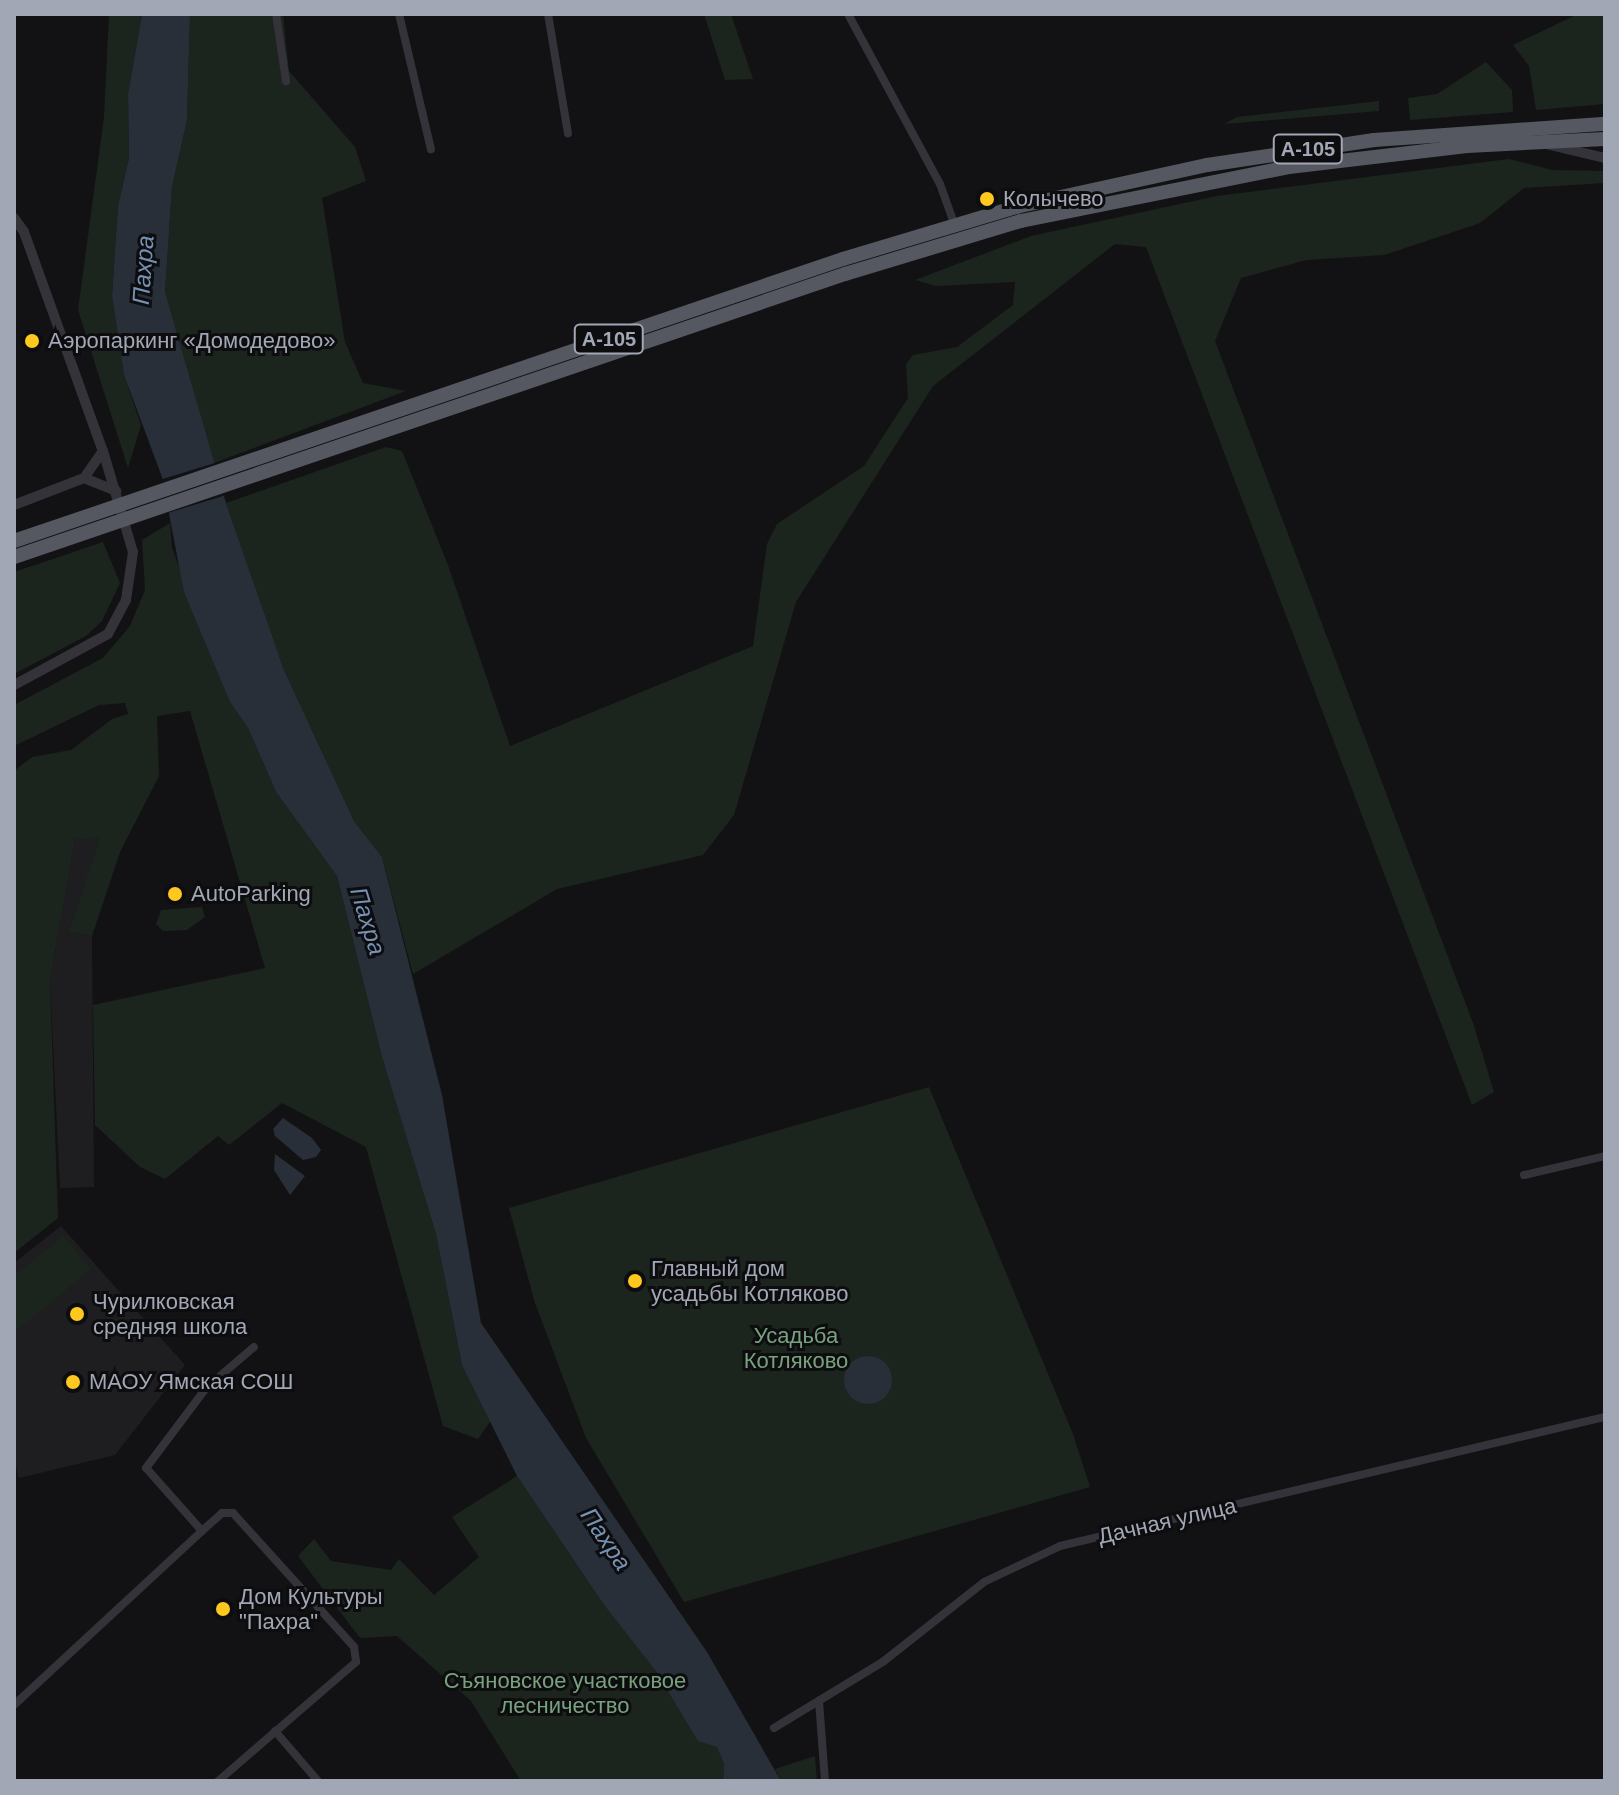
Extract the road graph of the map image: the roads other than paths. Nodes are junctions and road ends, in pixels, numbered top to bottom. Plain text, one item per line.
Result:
1 (276, 14) edge
2 (399, 14) edge
3 (548, 14) edge
4 (848, 14) edge
5 (286, 81) dead end
6 (1605, 124) edge
7 (568, 133) dead end
8 (1605, 139) edge
9 (1528, 143) junction
10 (431, 149) dead end
11 (1605, 158) edge
12 (14, 218) edge
13 (954, 223) junction
14 (103, 451) junction
15 (266, 464) junction
16 (84, 478) junction
17 (116, 491) junction
18 (14, 505) edge
19 (97, 521) junction
20 (14, 541) edge
21 (14, 557) edge
22 (14, 685) edge
23 (1605, 1156) edge
24 (1524, 1175) dead end
25 (254, 1347) dead end
26 (1605, 1417) edge
27 (202, 1531) junction
28 (819, 1701) junction
29 (14, 1705) edge
30 (774, 1728) dead end
31 (275, 1731) junction
32 (218, 1781) edge
33 (318, 1781) edge
34 (825, 1781) edge

1 - 5 street
2 - 10 street
3 - 7 street
4 - 13 street
6 - 13 highway, А-105
8 - 9 highway, А-105
9 - 11 street
9 - 15 highway, А-105
12 - 14 street
13 - 15 highway, А-105
14 - 16 street
14 - 17 street
15 - 19 highway, А-105
16 - 17 street
16 - 18 street
17 - 22 street
19 - 20 highway, А-105
19 - 21 highway, А-105
23 - 24 street
25 - 27 street
26 - 28 street, Дачная улица
27 - 29 street
27 - 31 street
28 - 30 street, Дачная улица
28 - 34 street
31 - 32 street
31 - 33 street

